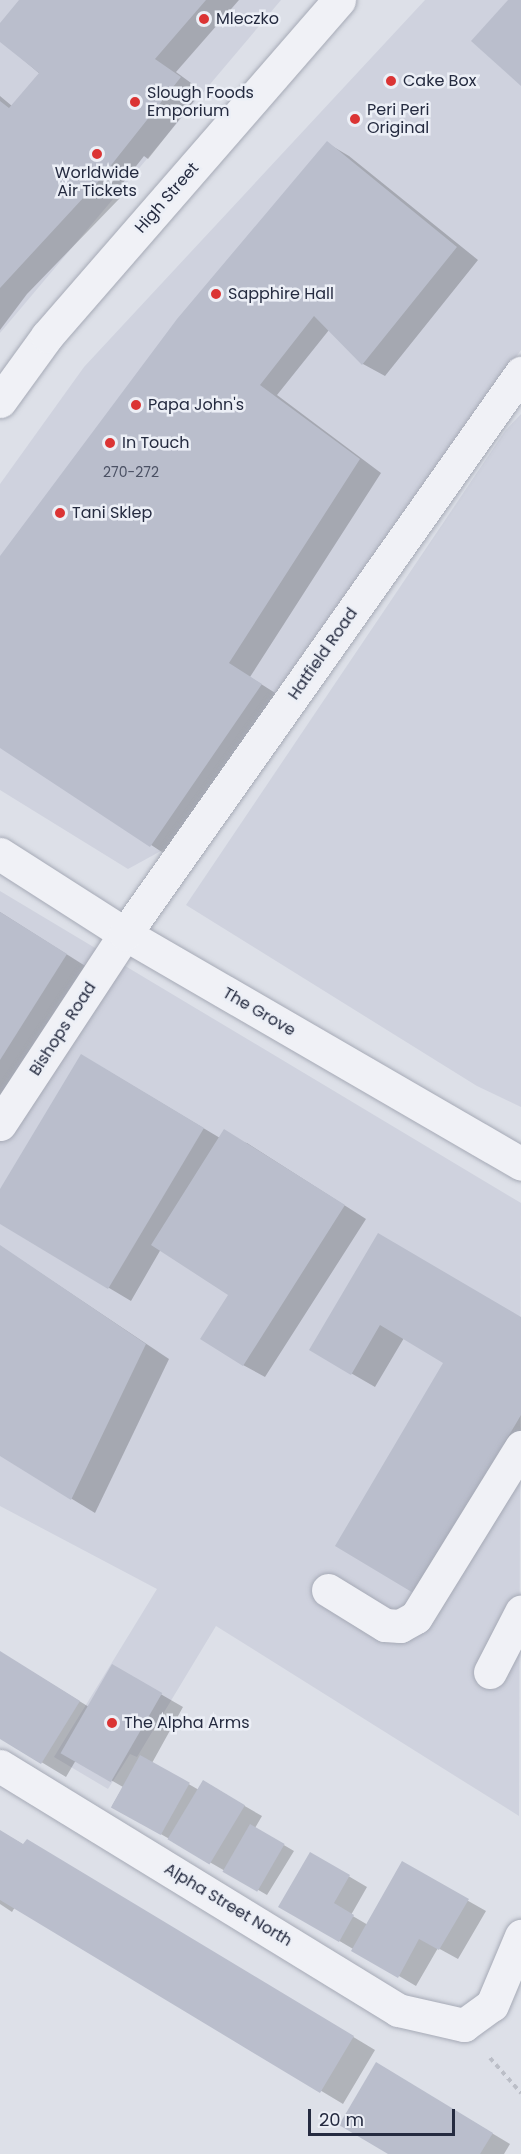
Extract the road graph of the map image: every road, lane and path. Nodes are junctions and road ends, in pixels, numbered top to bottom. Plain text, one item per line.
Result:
1 (339, 0) edge
2 (521, 373) edge
3 (0, 401) edge
4 (0, 854) edge
5 (125, 934) junction
6 (0, 1124) edge
7 (517, 1152) edge
8 (521, 1447) edge
9 (328, 1590) dead end
10 (521, 1612) edge
11 (490, 1672) dead end
12 (0, 1766) edge
13 (521, 1936) edge

1 - 3 street, High Street
2 - 5 street, Hatfield Road
4 - 5 street, The Grove
5 - 6 street, Bishops Road
5 - 7 street, The Grove
8 - 9 street
10 - 11 street
12 - 13 street, Alpha Street North

